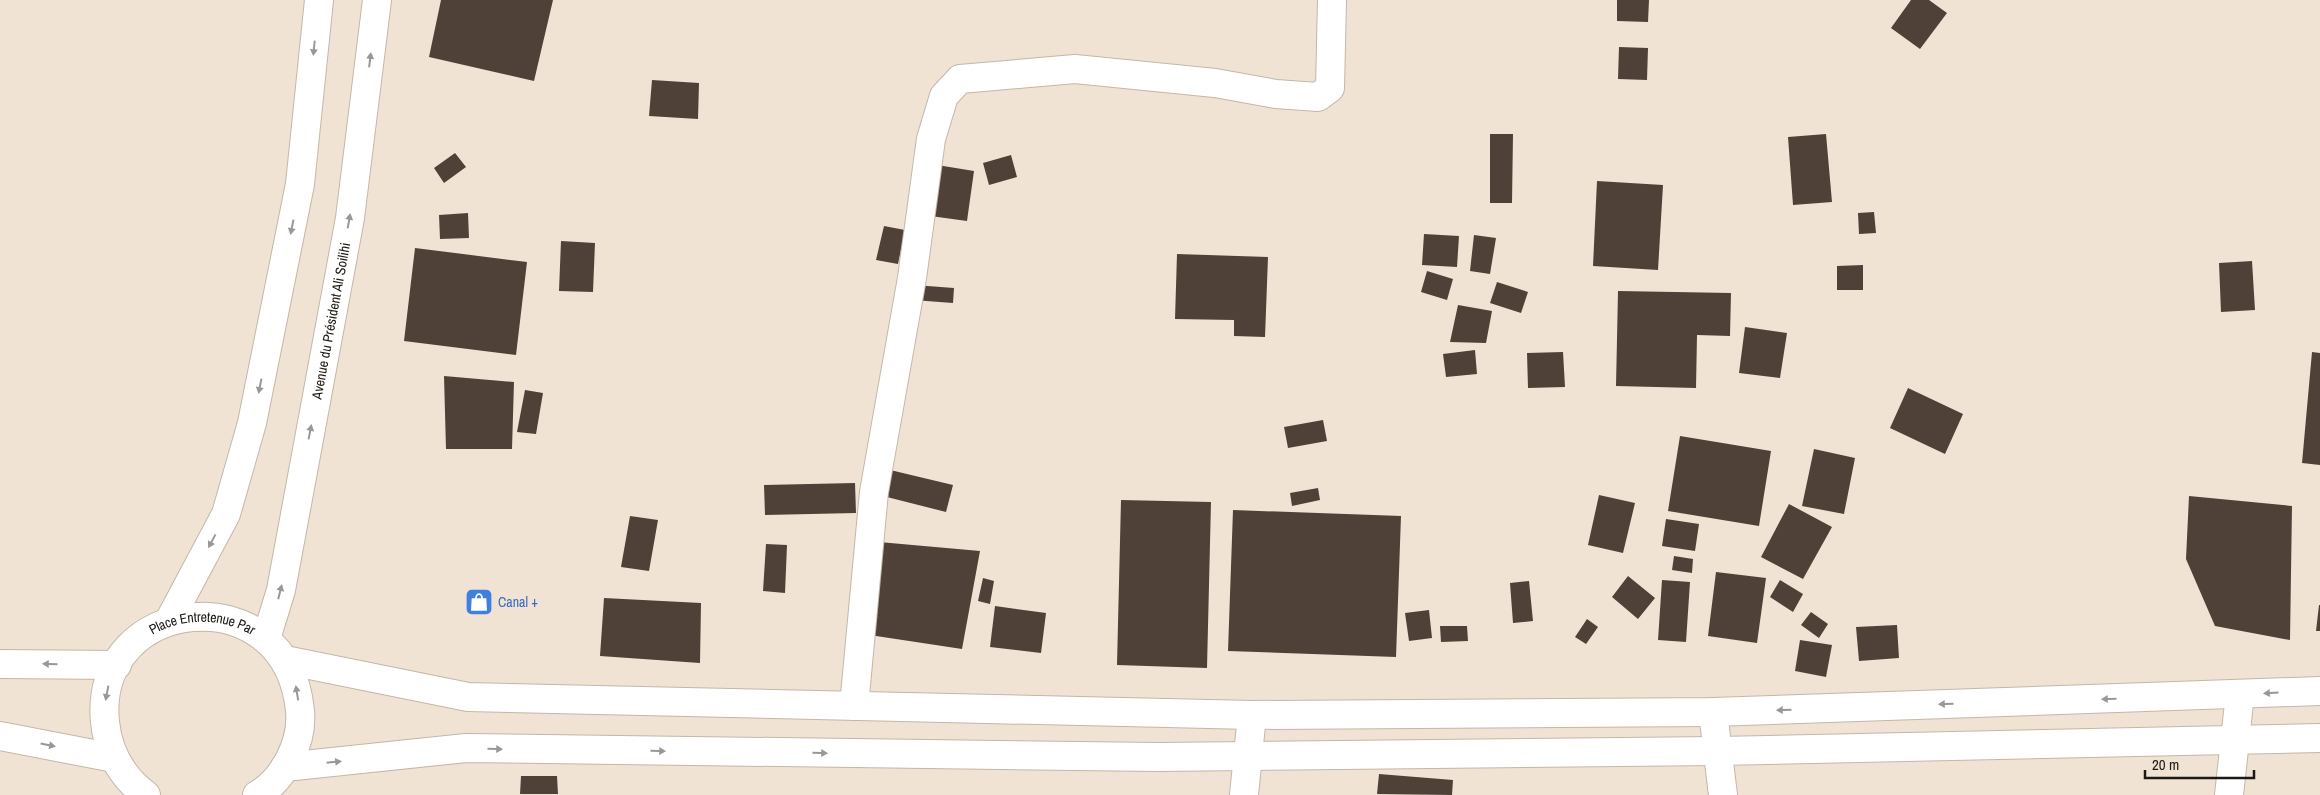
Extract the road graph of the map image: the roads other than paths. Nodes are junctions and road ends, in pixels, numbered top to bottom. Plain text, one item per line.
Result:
1 (319, 0) edge
2 (377, 0) edge
3 (1332, 0) edge
4 (169, 621) junction
5 (266, 639) junction
6 (285, 660) junction
7 (0, 664) edge
8 (116, 665) junction
9 (2320, 691) edge
10 (2240, 694) junction
11 (854, 706) junction
12 (1713, 712) junction
13 (1252, 715) junction
14 (0, 736) edge
15 (2320, 738) edge
16 (2236, 742) junction
17 (1718, 751) junction
18 (1250, 755) junction
19 (114, 758) junction
20 (285, 768) junction
21 (261, 794) edge
22 (146, 795) edge
23 (1244, 795) edge
24 (1723, 795) edge
25 (2228, 795) edge

1 -> 4 main road
5 -> 2 main road, Avenue du Président Ali Soilihi
3 - 11 main road
4 - 5 main road, Place Entretenue Par
4 - 8 main road, Place Entretenue Par
5 - 6 main road, Place Entretenue Par
6 - 11 main road
20 -> 6 main road, Place Entretenue Par
8 -> 7 main road
8 -> 19 main road, Place Entretenue Par
9 -> 10 main road
10 -> 12 main road
10 - 16 main road
11 - 13 main road
12 - 13 main road
12 - 17 main road
13 - 18 main road
14 -> 19 main road
15 - 16 main road
16 - 17 main road
16 - 25 main road
17 - 18 main road
17 - 24 main road
20 -> 18 main road
18 - 23 main road
19 - 22 main road, Place Entretenue Par
20 - 21 main road, Place Entretenue Par

